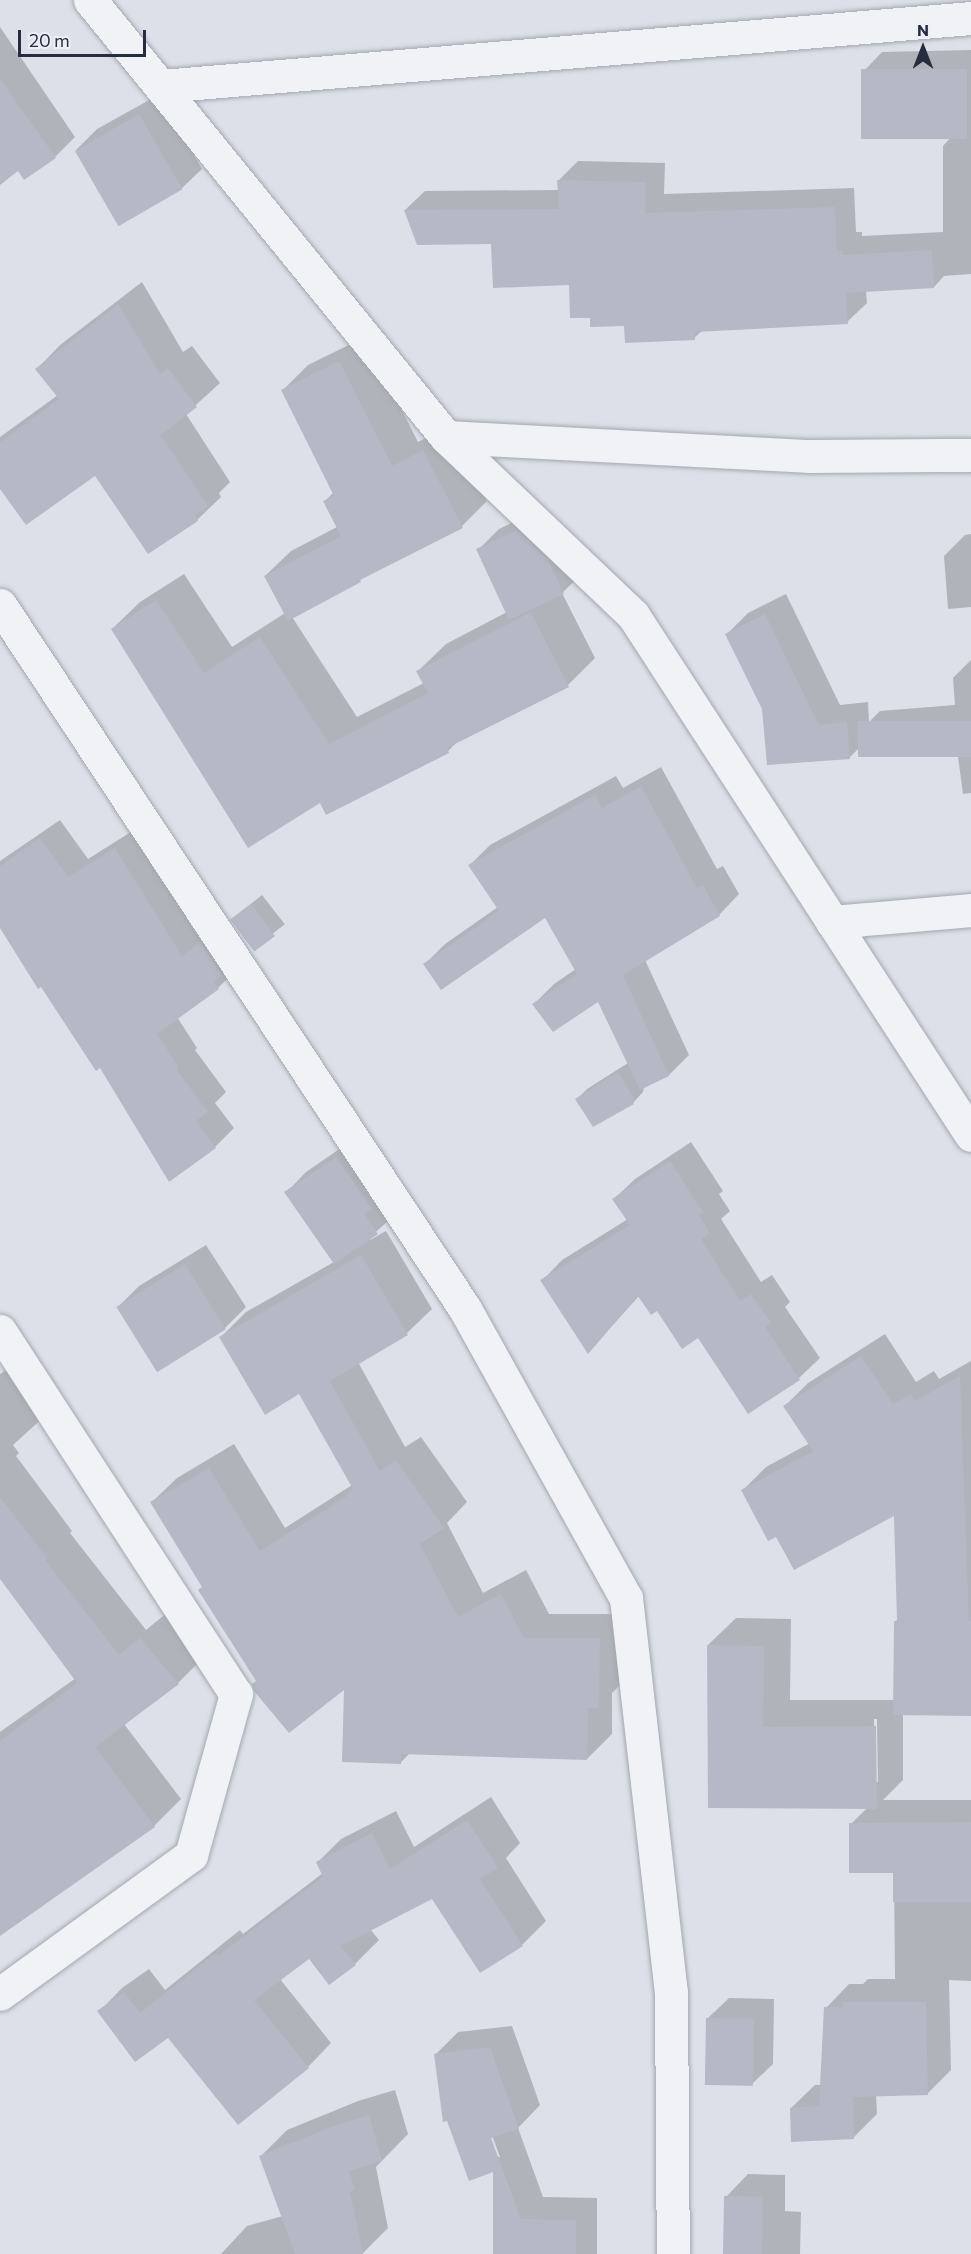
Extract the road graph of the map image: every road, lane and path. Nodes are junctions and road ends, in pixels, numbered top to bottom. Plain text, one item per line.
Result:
1 (90, 0) edge
2 (971, 18) edge
3 (161, 86) junction
4 (446, 437) junction
5 (971, 455) edge
6 (0, 605) edge
7 (971, 910) edge
8 (832, 921) junction
9 (971, 1135) edge
10 (0, 1331) edge
11 (0, 1994) edge
12 (673, 2254) edge

1 - 3 street
2 - 3 street
3 - 4 street
4 - 5 street
4 - 8 street
6 - 12 street
7 - 8 street
8 - 9 street
10 - 11 street

